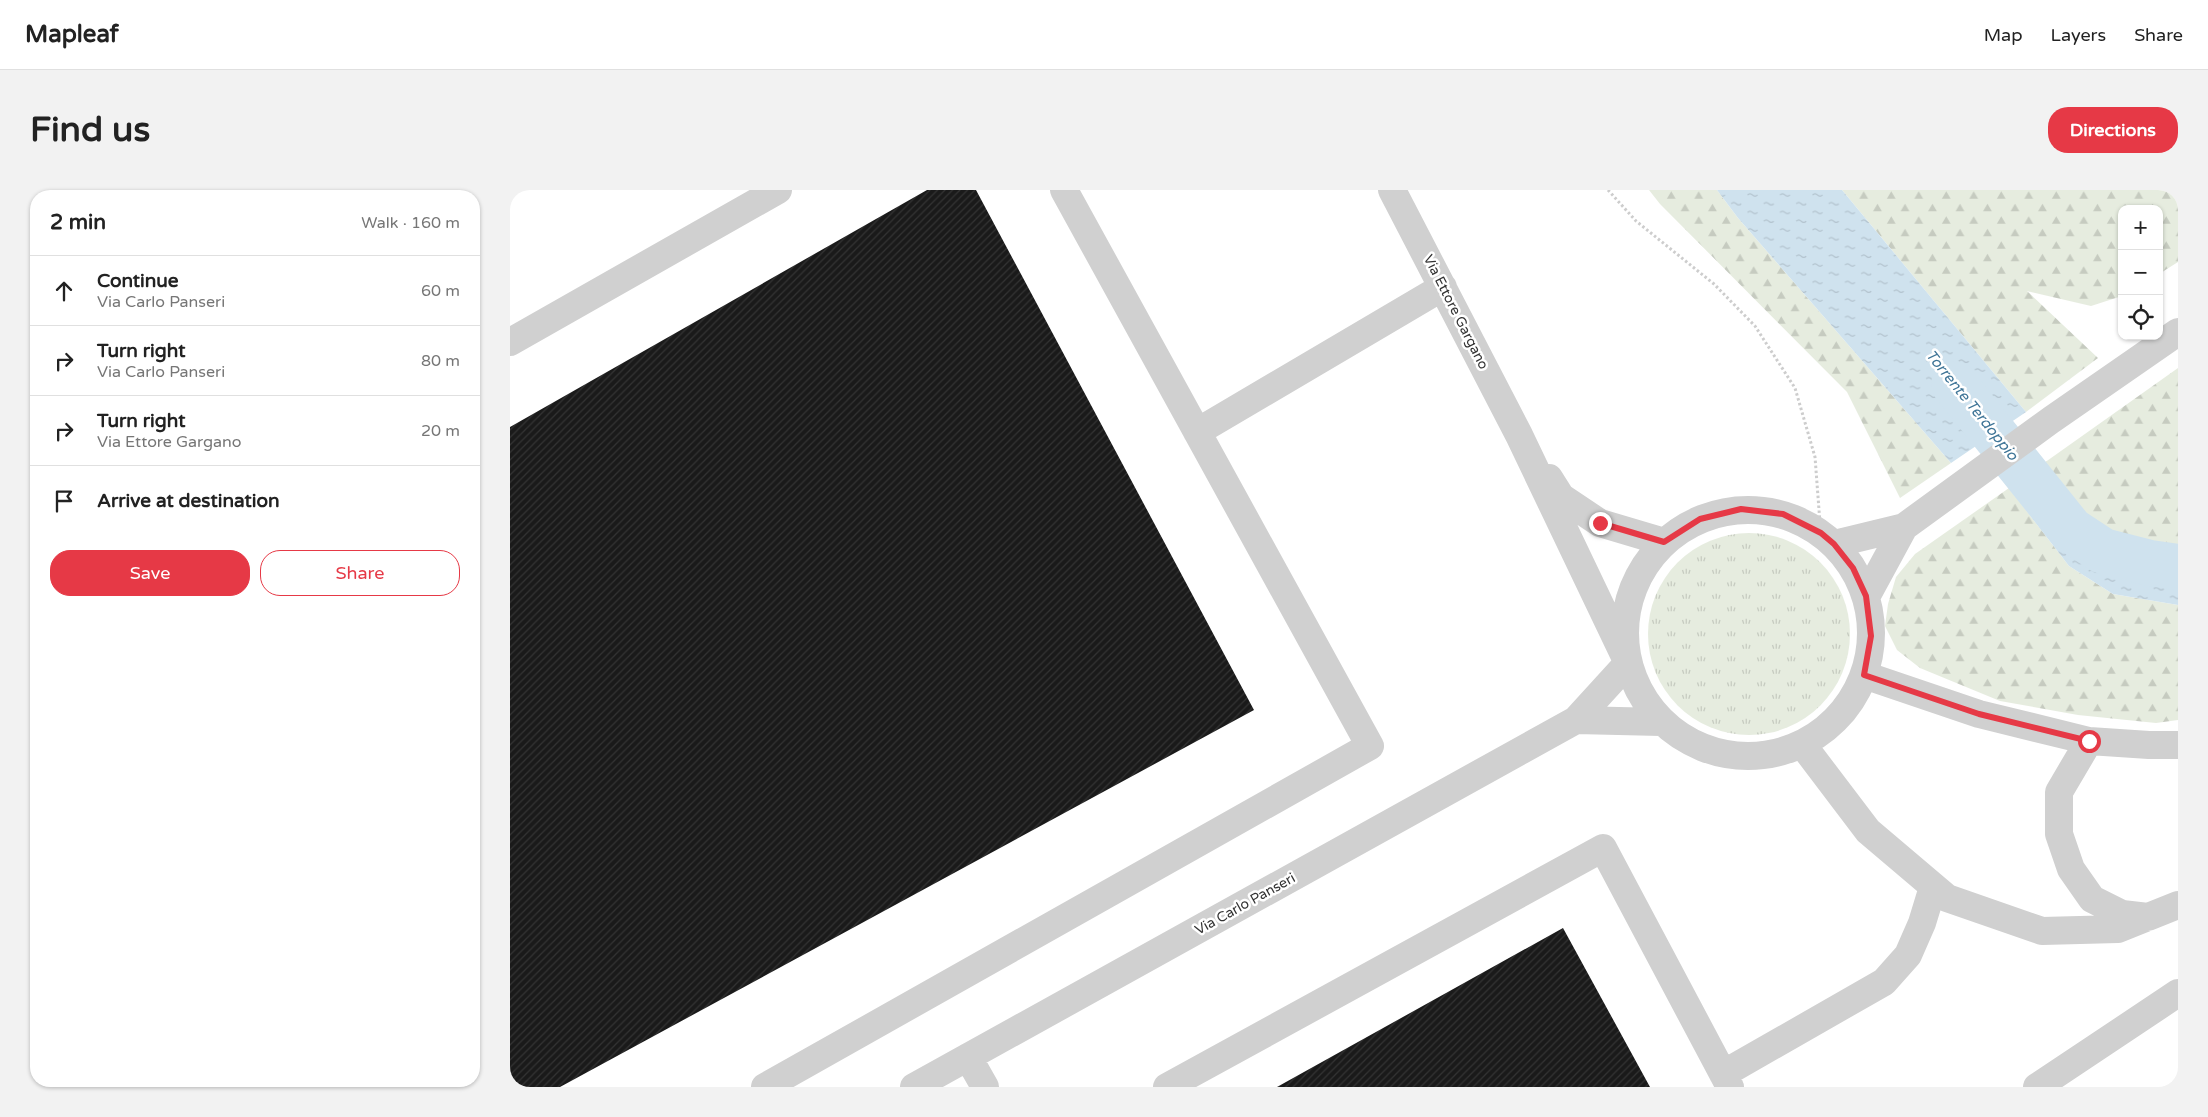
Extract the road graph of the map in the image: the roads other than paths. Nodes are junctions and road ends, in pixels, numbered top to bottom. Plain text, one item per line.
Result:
1 (778, 190) edge
2 (1064, 190) edge
3 (1392, 190) edge
4 (1443, 287) junction
5 (2178, 332) edge
6 (510, 342) edge
7 (1197, 432) junction
8 (1519, 435) junction
9 (1904, 527) junction
10 (1827, 538) junction
11 (1664, 542) junction
12 (1866, 596) junction
13 (1628, 664) junction
14 (1864, 675) junction
15 (1576, 720) junction
16 (1661, 722) junction
17 (2089, 741) junction
18 (1802, 744) junction
19 (2178, 745) edge
20 (1933, 887) junction
21 (2178, 905) edge
22 (2148, 917) junction
23 (2178, 992) edge
24 (968, 1057) junction
25 (1727, 1080) edge
26 (765, 1087) edge
27 (914, 1087) edge
28 (985, 1087) edge
29 (1167, 1087) edge
30 (2037, 1087) edge

1 - 6 street
2 - 7 street
3 - 4 street, Via Ettore Gargano
4 - 7 street
4 - 8 street, Via Ettore Gargano
5 - 9 street
7 - 26 street
8 - 11 street, Via Ettore Gargano
8 - 13 street, Via Ettore Gargano
9 - 10 street
9 - 12 street
10 - 11 street
10 - 12 street
11 - 13 street
12 - 14 street
13 - 15 street, Via Carlo Panseri
13 - 16 street
14 - 17 street
14 - 18 street
15 - 16 street
15 - 24 street, Via Carlo Panseri
16 - 18 street
17 - 19 street
17 - 22 street
18 - 20 street
20 - 22 street
20 - 25 street
21 - 22 street
23 - 30 street
24 - 27 street, Via Carlo Panseri
24 - 28 street
25 - 29 street

